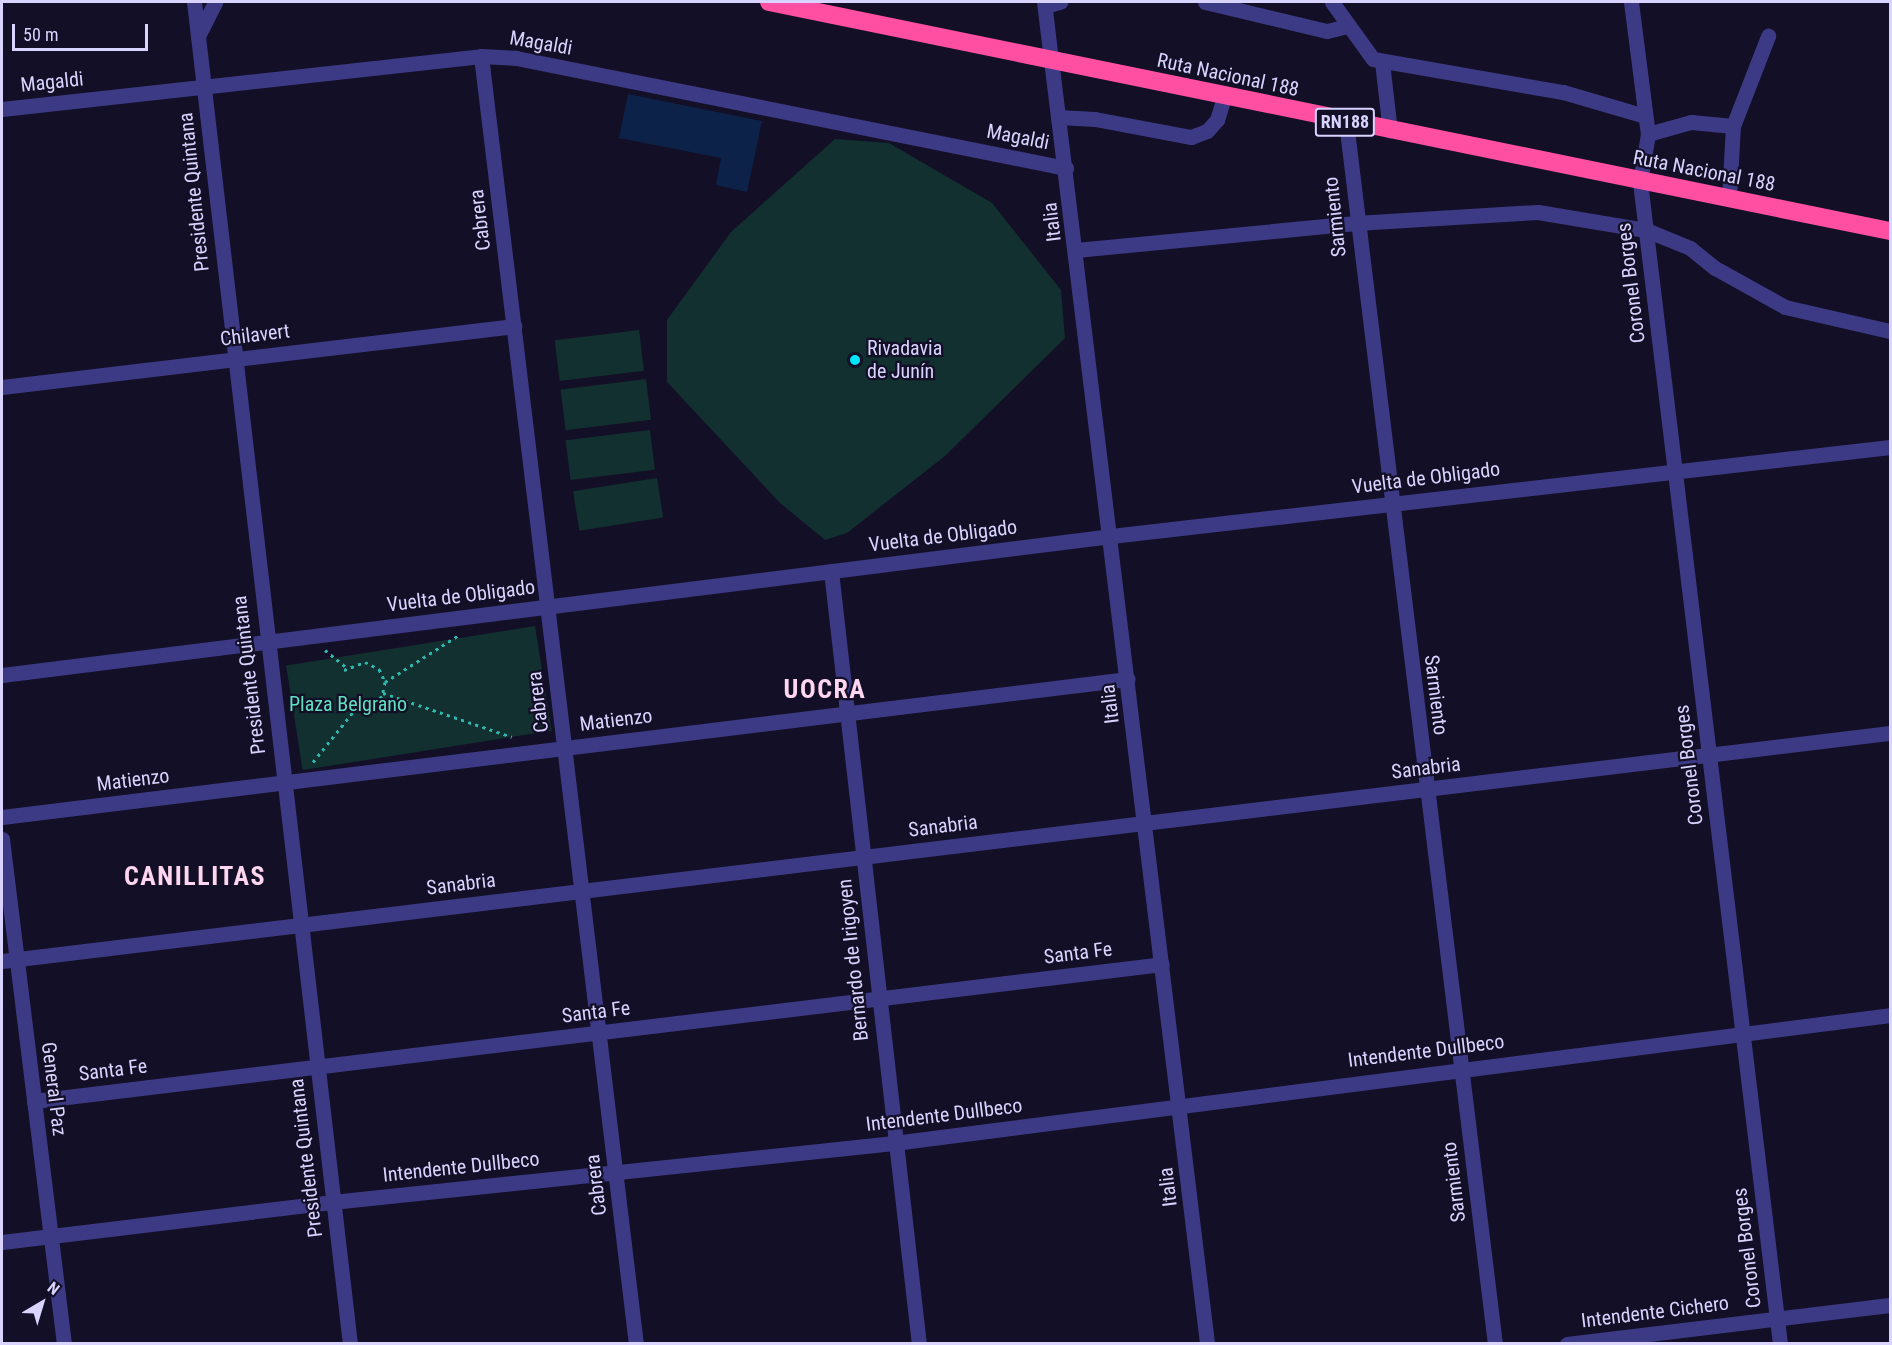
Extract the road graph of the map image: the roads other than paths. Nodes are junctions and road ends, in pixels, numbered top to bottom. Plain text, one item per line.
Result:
1 (194, 2) edge
2 (216, 2) edge
3 (769, 2) edge
4 (1205, 2) edge
5 (1332, 2) edge
6 (1631, 2) edge
7 (1050, 3) edge
8 (1347, 26) junction
9 (198, 36) junction
10 (1768, 36) dead end
11 (481, 56) junction
12 (1050, 60) junction
13 (1382, 62) junction
14 (203, 86) junction
15 (1224, 97) junction
16 (2, 109) edge
17 (1645, 116) junction
18 (1058, 117) junction
19 (1346, 123) junction
20 (1733, 126) junction
21 (1389, 131) junction
22 (1648, 134) junction
23 (1066, 168) junction
24 (1640, 182) junction
25 (1729, 199) junction
26 (1356, 223) junction
27 (1646, 230) junction
28 (1890, 231) edge
29 (1076, 250) junction
30 (514, 326) junction
31 (1890, 331) edge
32 (234, 359) junction
33 (2, 387) edge
34 (1890, 447) edge
35 (1674, 469) junction
36 (1391, 503) junction
37 (1111, 536) junction
38 (831, 571) junction
39 (548, 606) junction
40 (266, 641) junction
41 (2, 675) edge
42 (1128, 679) junction
43 (846, 713) junction
44 (1890, 733) edge
45 (565, 748) junction
46 (1709, 755) junction
47 (283, 782) junction
48 (1427, 789) junction
49 (2, 817) edge
50 (1145, 823) junction
51 (2, 839) edge
52 (862, 857) junction
53 (582, 891) junction
54 (299, 925) junction
55 (9, 960) edge
56 (1162, 964) junction
57 (878, 999) junction
58 (1890, 1016) edge
59 (599, 1033) junction
60 (1742, 1034) junction
61 (316, 1067) junction
62 (1462, 1068) junction
63 (34, 1101) junction
64 (1179, 1105) junction
65 (894, 1143) junction
66 (616, 1172) junction
67 (332, 1202) junction
68 (51, 1236) junction
69 (2, 1242) edge
70 (1890, 1305) edge
71 (1776, 1318) junction
72 (64, 1344) edge
73 (350, 1344) edge
74 (636, 1344) edge
75 (920, 1344) edge
76 (1207, 1344) edge
77 (1495, 1344) edge
78 (1567, 1344) edge
79 (1779, 1344) edge

1 - 9 street, Presidente Quintana
2 - 9 street
3 - 12 highway, Ruta Nacional 188 / RN188
4 - 8 street
5 - 8 street
6 - 17 street, Coronel Borges
7 - 12 street, Italia
8 - 13 street
9 - 14 street, Presidente Quintana
10 - 20 street
11 - 14 street, Magaldi
11 - 23 street, Magaldi
11 - 30 street, Cabrera
12 - 15 highway, Ruta Nacional 188 / RN188
12 - 18 street, Italia
13 - 17 street
13 - 21 street
14 - 16 street, Magaldi
14 - 32 street, Presidente Quintana
15 - 18 street
15 - 19 highway, Ruta Nacional 188 / RN188
17 - 22 street, Coronel Borges
18 - 23 street, Italia
19 - 21 highway, Ruta Nacional 188 / RN188
19 - 26 street, Sarmiento
20 - 22 street
20 - 25 street
21 - 24 highway, Ruta Nacional 188 / RN188
22 - 24 street, Coronel Borges
23 - 29 street, Italia
24 - 25 highway, Ruta Nacional 188 / RN188
24 - 27 street, Coronel Borges
25 - 28 highway, Ruta Nacional 188 / RN188
26 - 27 street
26 - 29 street
26 - 36 street, Sarmiento
27 - 31 street
27 - 35 street, Coronel Borges
29 - 37 street, Italia
30 - 32 street, Chilavert
30 - 39 street, Cabrera
32 - 33 street, Chilavert
32 - 40 street, Presidente Quintana
34 - 35 street, Vuelta de Obligado
35 - 36 street, Vuelta de Obligado
35 - 46 street, Coronel Borges
36 - 37 street, Vuelta de Obligado
36 - 48 street, Sarmiento
37 - 38 street, Vuelta de Obligado
37 - 42 street, Italia
38 - 39 street, Vuelta de Obligado
38 - 43 street, Bernardo de Irigoyen
39 - 40 street, Vuelta de Obligado
39 - 45 street, Cabrera
40 - 41 street, Vuelta de Obligado
40 - 47 street, Presidente Quintana
42 - 43 street, Matienzo
42 - 50 street, Italia
43 - 45 street, Matienzo
43 - 52 street, Bernardo de Irigoyen
44 - 46 street, Sanabria
45 - 47 street, Matienzo
45 - 53 street, Cabrera
46 - 48 street, Sanabria
46 - 60 street, Coronel Borges
47 - 49 street, Matienzo
47 - 54 street, Presidente Quintana
48 - 50 street, Sanabria
48 - 62 street, Sarmiento
50 - 52 street, Sanabria
50 - 56 street, Italia
51 - 55 street, General Paz
52 - 53 street, Sanabria
52 - 57 street, Bernardo de Irigoyen
53 - 54 street, Sanabria
53 - 59 street, Cabrera
54 - 55 street, Sanabria
54 - 61 street, Presidente Quintana
55 - 63 street, General Paz
56 - 57 street, Santa Fe
56 - 64 street, Italia
57 - 59 street, Santa Fe
57 - 65 street, Bernardo de Irigoyen
58 - 60 street, Intendente Dullbeco
59 - 61 street, Santa Fe
59 - 66 street, Cabrera
60 - 62 street, Intendente Dullbeco
60 - 71 street, Coronel Borges
61 - 63 street, Santa Fe
61 - 67 street, Presidente Quintana
62 - 64 street, Intendente Dullbeco
62 - 77 street, Sarmiento
63 - 68 street, General Paz
64 - 65 street, Intendente Dullbeco
64 - 76 street, Italia
65 - 66 street, Intendente Dullbeco
65 - 75 street, Bernardo de Irigoyen
66 - 67 street, Intendente Dullbeco
66 - 74 street, Cabrera
67 - 68 street, Intendente Dullbeco
67 - 73 street, Presidente Quintana
68 - 69 street, Intendente Dullbeco
68 - 72 street, General Paz
70 - 71 street, Intendente Cichero
71 - 78 street, Intendente Cichero
71 - 79 street, Coronel Borges

